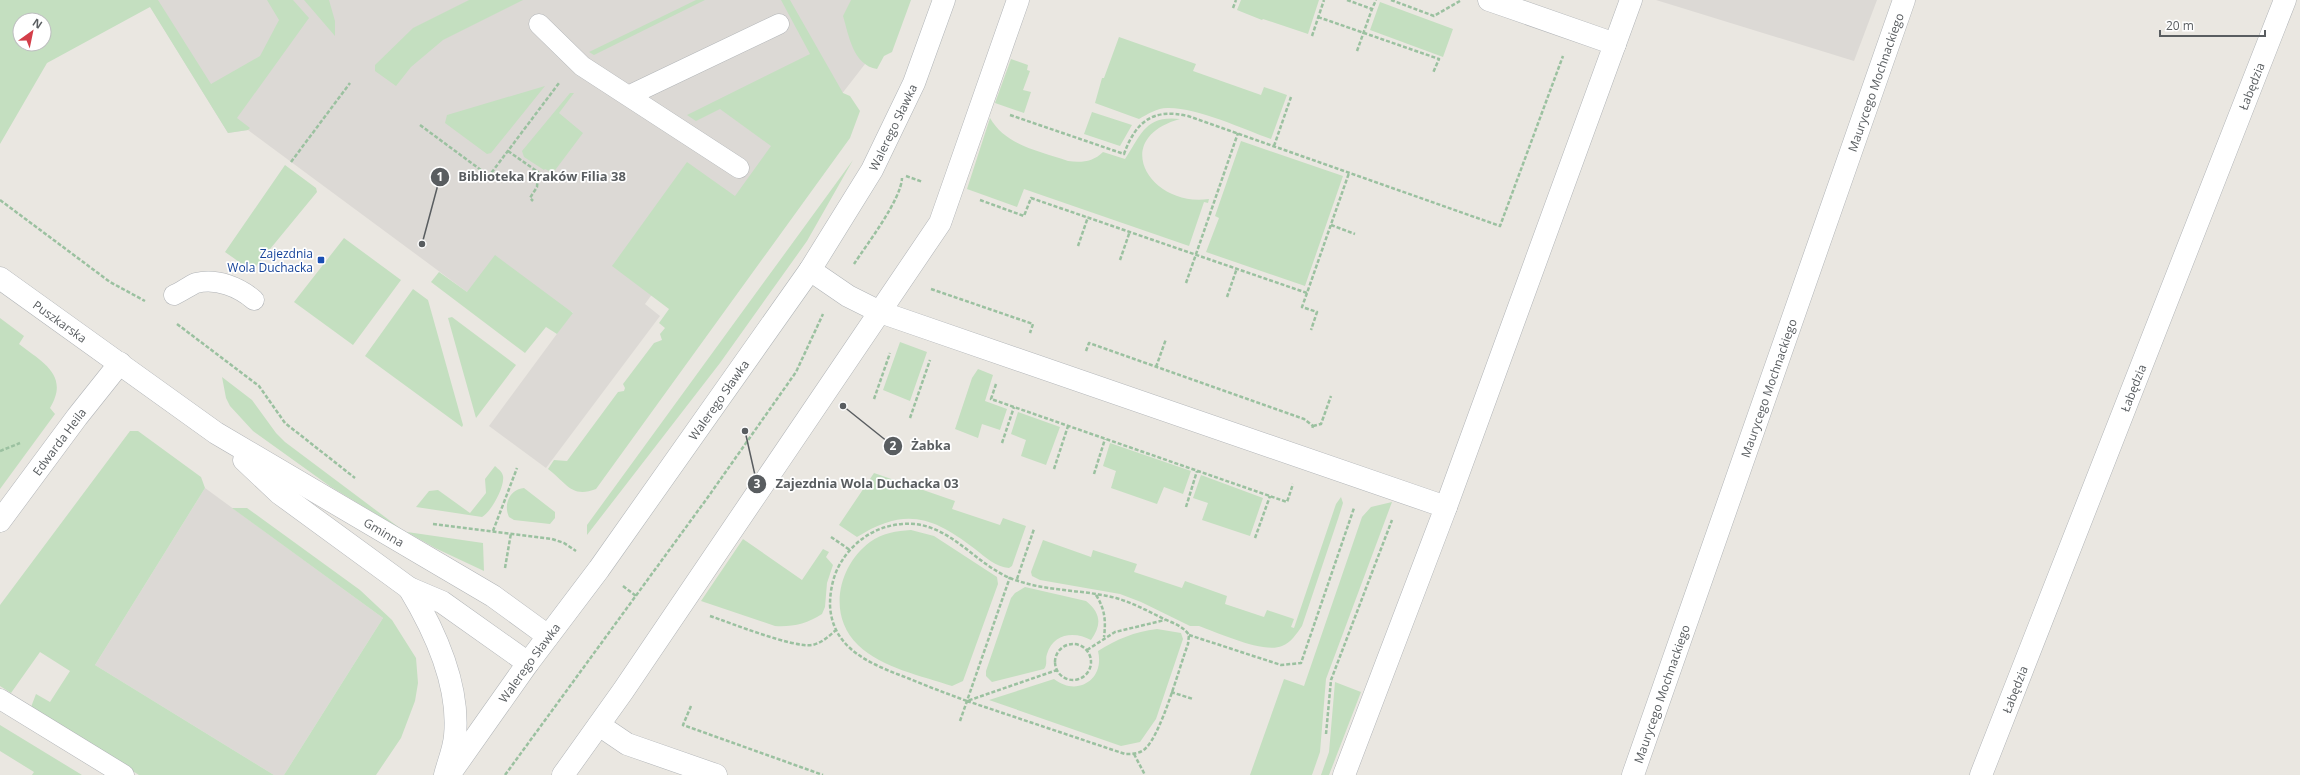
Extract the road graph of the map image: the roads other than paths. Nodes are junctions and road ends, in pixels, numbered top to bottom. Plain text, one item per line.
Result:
1 (944, 0) edge
2 (1018, 0) edge
3 (1489, 0) edge
4 (1631, 0) edge
5 (1904, 0) edge
6 (2285, 0) edge
7 (539, 24) dead end
8 (779, 24) dead end
9 (1615, 44) junction
10 (628, 96) junction
11 (739, 168) dead end
12 (810, 270) junction
13 (0, 278) edge
14 (174, 295) dead end
15 (254, 300) dead end
16 (875, 320) junction
17 (120, 363) junction
18 (216, 433) junction
19 (1446, 507) junction
20 (0, 521) edge
21 (409, 588) junction
22 (548, 636) junction
23 (528, 663) junction
24 (0, 699) edge
25 (599, 725) junction
26 (124, 775) edge
27 (444, 775) edge
28 (449, 775) edge
29 (563, 775) edge
30 (716, 775) edge
31 (1344, 775) edge
32 (1633, 775) edge
33 (1981, 775) edge

1 - 12 street, Walerego Sławka
2 - 16 street
3 - 9 street
4 - 9 street
5 - 32 street, Maurycego Mochnackiego
6 - 33 street, Łabędzia
7 - 10 lane
8 - 10 lane
9 - 19 street
10 - 11 lane
12 - 16 street
12 - 22 street, Walerego Sławka
13 - 17 street, Puszkarska
14 - 15 lane
16 - 19 street
16 - 25 street
17 - 18 street, Gminna
17 - 20 street, Edwarda Heila
18 - 21 street, Gminna
18 - 22 street, Gminna
19 - 31 street
21 - 23 street, Gminna
21 - 27 street, Gminna
22 - 23 street, Walerego Sławka
23 - 28 street, Walerego Sławka
24 - 26 lane
25 - 29 street
25 - 30 street

